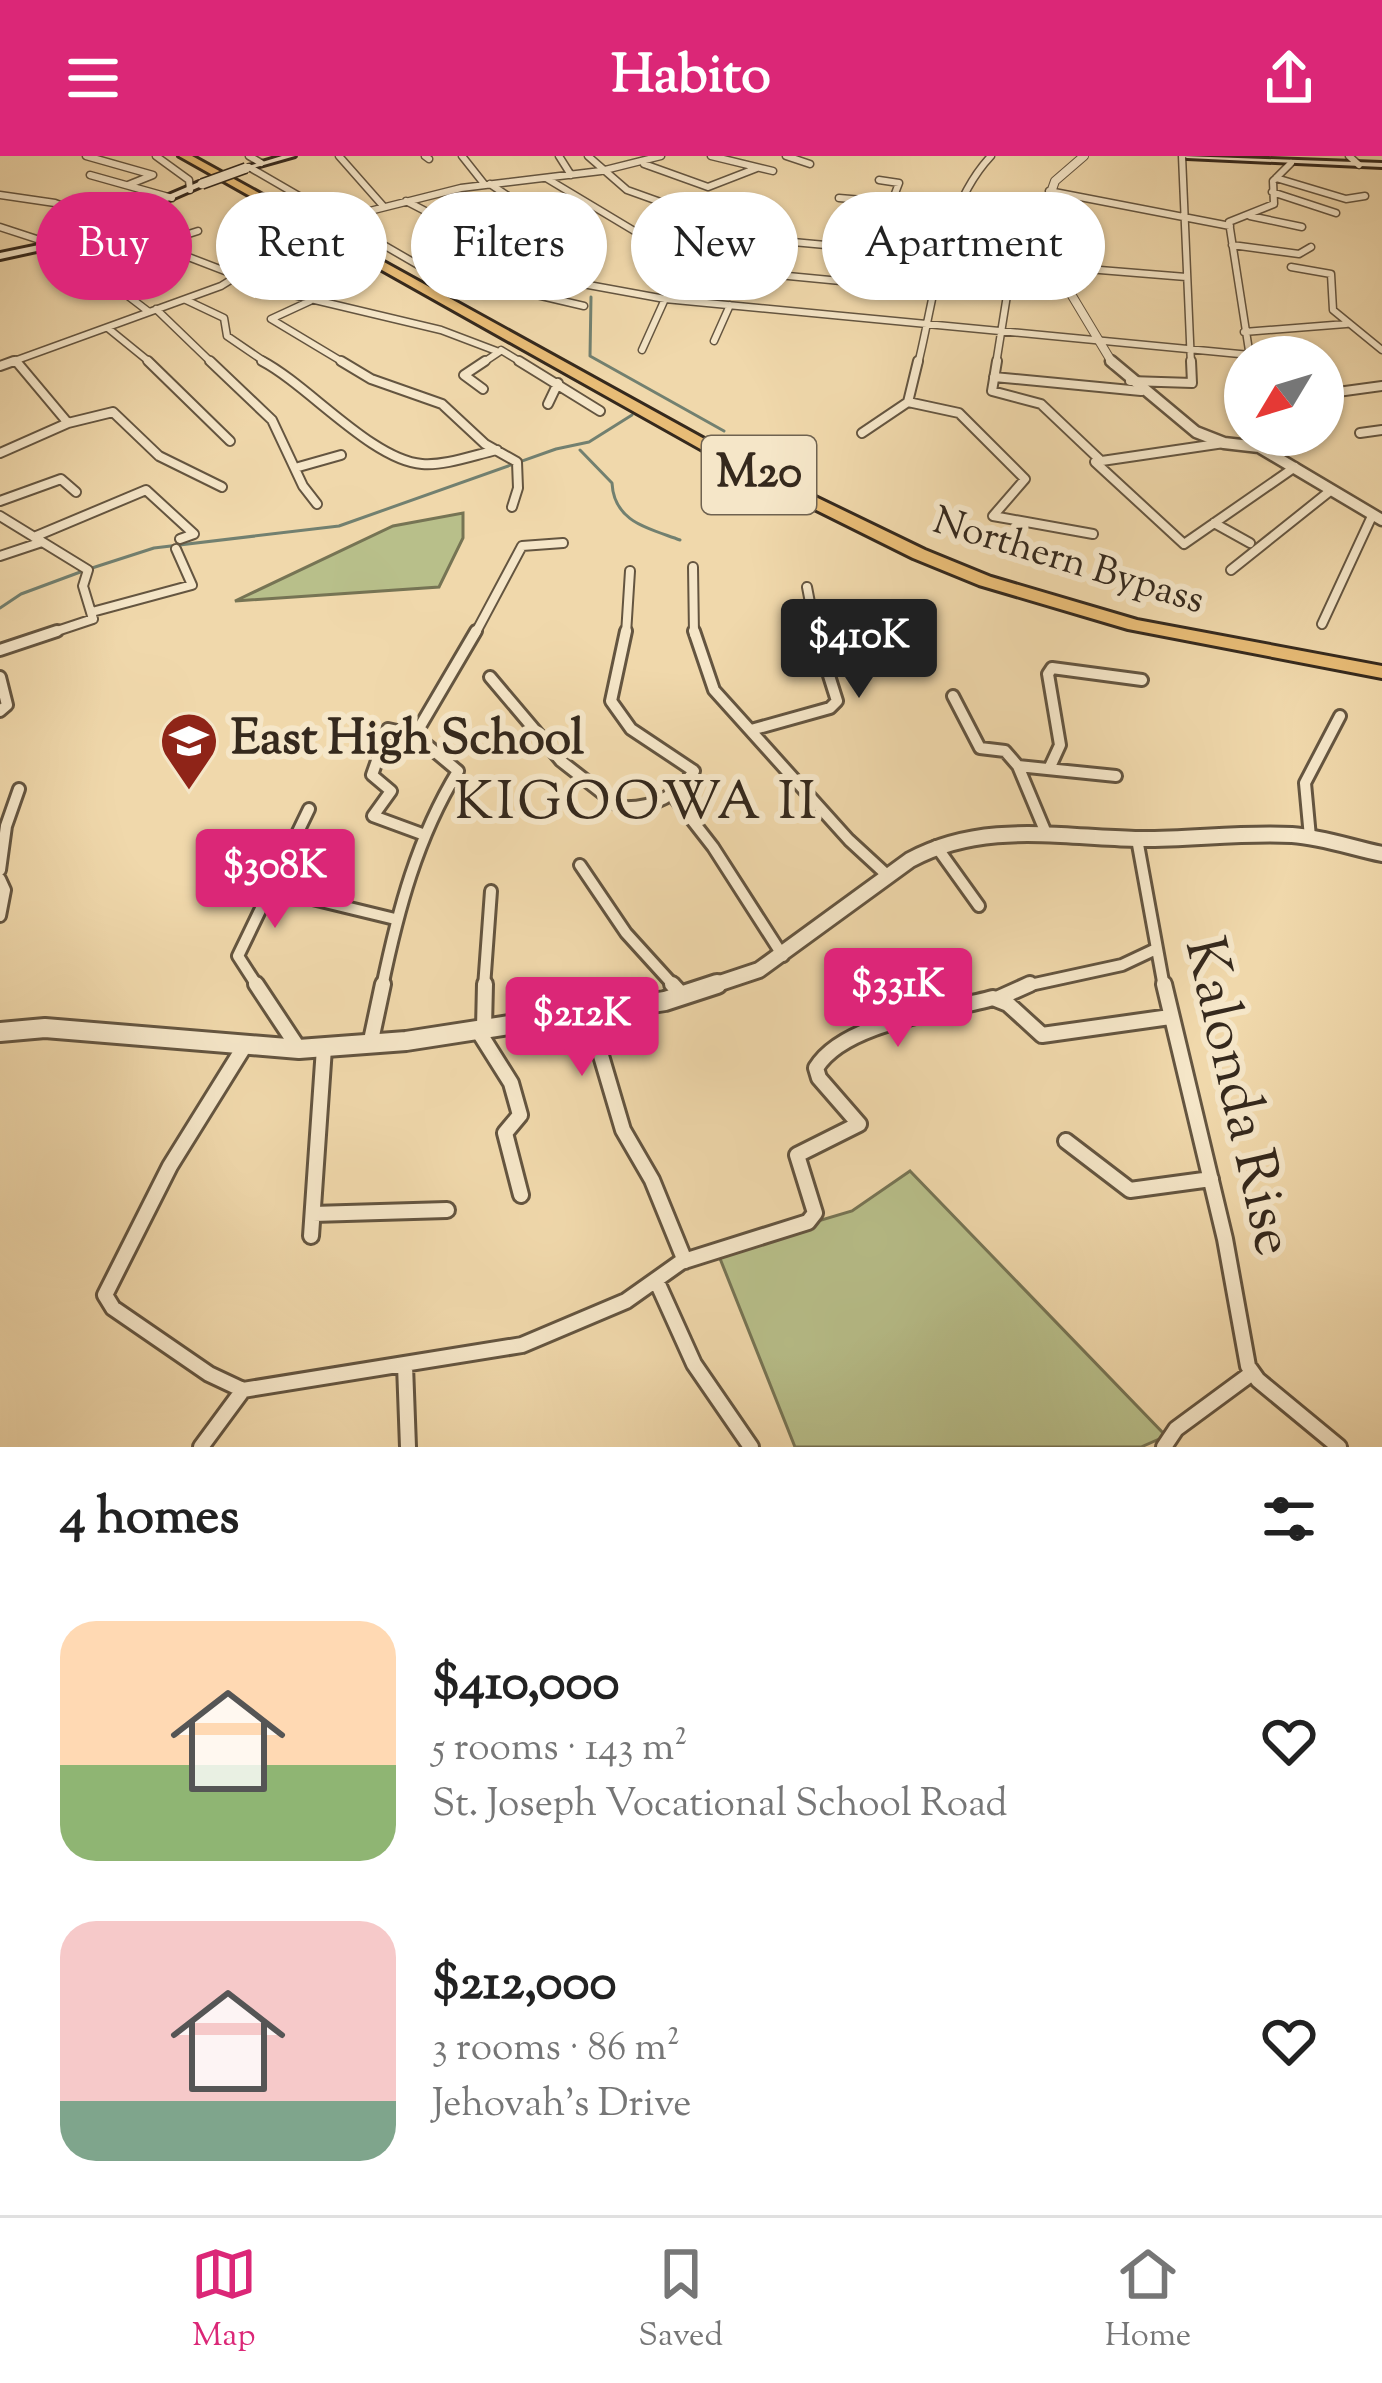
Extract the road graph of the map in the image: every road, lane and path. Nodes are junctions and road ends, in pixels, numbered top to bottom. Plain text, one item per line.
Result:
1 (86, 156) edge
2 (156, 156) edge
3 (184, 156) edge
4 (200, 156) edge
5 (291, 156) edge
6 (338, 156) edge
7 (462, 156) edge
8 (559, 156) edge
9 (588, 156) edge
10 (661, 156) edge
11 (711, 156) edge
12 (786, 156) edge
13 (991, 156) edge
14 (1084, 156) edge
15 (1184, 156) edge
16 (1349, 156) edge
17 (640, 162) junction
18 (248, 164) edge
19 (810, 164) dead end
20 (1291, 164) junction
21 (1360, 164) junction
22 (1382, 165) edge
23 (757, 168) junction
24 (602, 171) junction
25 (773, 171) dead end
26 (90, 175) dead end
27 (571, 175) junction
28 (546, 178) junction
29 (1276, 178) junction
30 (879, 180) dead end
31 (128, 185) junction
32 (487, 185) junction
33 (190, 190) junction
34 (1049, 191) joint
35 (152, 192) edge
36 (186, 192) edge
37 (294, 192) edge
38 (371, 192) edge
39 (498, 192) edge
40 (633, 192) edge
41 (895, 192) edge
42 (964, 192) edge
43 (1272, 192) junction
44 (0, 195) edge
45 (1365, 196) dead end
46 (36, 200) edge
47 (406, 201) junction
48 (411, 204) edge
49 (387, 206) edge
50 (1336, 213) dead end
51 (1247, 214) junction
52 (1181, 219) junction
53 (1229, 226) junction
54 (0, 227) edge
55 (1302, 227) dead end
56 (631, 229) edge
57 (198, 231) dead end
58 (36, 238) edge
59 (1232, 245) junction
60 (387, 247) edge
61 (1312, 247) dead end
62 (36, 249) edge
63 (0, 256) edge
64 (1292, 267) dead end
65 (216, 269) edge
66 (1105, 273) edge
67 (1186, 277) junction
68 (136, 300) edge
69 (186, 300) joint
70 (307, 300) edge
71 (665, 300) edge
72 (676, 300) edge
73 (933, 300) edge
74 (1007, 300) edge
75 (1077, 300) edge
76 (310, 301) junction
77 (584, 305) dead end
78 (730, 305) junction
79 (152, 311) junction
80 (928, 323) junction
81 (1346, 324) junction
82 (109, 329) junction
83 (1003, 330) junction
84 (1244, 332) junction
85 (1245, 336) edge
86 (1096, 340) junction
87 (714, 341) dead end
88 (501, 350) junction
89 (642, 350) dead end
90 (1191, 350) junction
91 (1382, 350) edge
92 (1224, 353) edge
93 (16, 362) junction
94 (0, 366) edge
95 (994, 377) junction
96 (1128, 380) junction
97 (558, 383) junction
98 (1382, 386) edge
99 (483, 389) dead end
100 (1344, 391) edge
101 (1141, 392) junction
102 (908, 402) junction
103 (548, 404) dead end
104 (600, 411) dead end
105 (68, 423) junction
106 (1382, 430) edge
107 (862, 433) dead end
108 (1360, 433) dead end
109 (230, 441) dead end
110 (1223, 443) joint
111 (497, 450) junction
112 (0, 453) edge
113 (341, 455) dead end
114 (1279, 456) edge
115 (1099, 459) junction
116 (1295, 467) junction
117 (295, 468) junction
118 (222, 487) dead end
119 (1330, 491) junction
120 (76, 492) dead end
121 (0, 501) edge
122 (317, 504) dead end
123 (512, 507) dead end
124 (0, 516) edge
125 (1379, 519) edge
126 (1214, 524) junction
127 (1093, 534) dead end
128 (38, 539) junction
129 (562, 543) dead end
130 (1250, 543) dead end
131 (0, 556) edge
132 (693, 567) dead end
133 (1231, 570) dead end
134 (630, 571) dead end
135 (807, 587) dead end
136 (92, 612) junction
137 (1322, 625) dead end
138 (0, 650) edge
139 (1382, 659) edge
140 (1382, 672) edge
141 (0, 677) edge
142 (490, 677) dead end
143 (1142, 680) dead end
144 (953, 696) dead end
145 (0, 711) edge
146 (1340, 716) dead end
147 (751, 730) junction
148 (415, 735) junction
149 (1018, 766) junction
150 (1049, 769) junction
151 (1116, 776) dead end
152 (19, 789) dead end
153 (674, 796) junction
154 (309, 808) dead end
155 (1046, 833) junction
156 (422, 834) junction
157 (1310, 837) junction
158 (1137, 838) junction
159 (936, 846) junction
160 (1382, 854) edge
161 (580, 866) dead end
162 (0, 874) edge
163 (887, 875) junction
164 (491, 891) dead end
165 (296, 895) dead end
166 (979, 906) dead end
167 (0, 916) edge
168 (395, 919) junction
169 (1156, 949) junction
170 (783, 956) junction
171 (683, 997) junction
172 (999, 998) junction
173 (589, 1015) junction
174 (1170, 1017) junction
175 (480, 1029) junction
176 (0, 1031) edge
177 (370, 1045) junction
178 (244, 1047) junction
179 (324, 1048) junction
180 (299, 1049) junction
181 (1066, 1141) dead end
182 (1211, 1179) junction
183 (521, 1195) dead end
184 (448, 1210) dead end
185 (313, 1214) junction
186 (311, 1236) dead end
187 (685, 1261) junction
188 (657, 1282) junction
189 (405, 1365) junction
190 (1252, 1373) junction
191 (243, 1390) junction
192 (201, 1447) edge
193 (408, 1447) edge
194 (751, 1447) edge
195 (1164, 1447) edge
196 (1339, 1447) edge

1 - 31 street
2 - 33 street
3 - 140 highway, Northern Bypass / M20
4 - 139 highway, Northern Bypass / M20
5 - 18 main road
6 - 38 street
7 - 32 street
8 - 27 street
9 - 24 street
10 - 17 street
11 - 23 street
12 - 19 street
13 - 42 street
14 - 34 street
15 - 20 main road
15 - 52 street
16 - 21 street
17 - 23 street
17 - 24 street
18 - 33 main road, bridge
18 - 37 street
20 - 21 main road
20 - 29 street
21 - 22 main road
23 - 25 street
24 - 27 street
24 - 40 street
26 - 31 street
27 - 28 street
28 - 32 street
28 - 56 street
29 - 43 street
29 - 45 street
30 - 41 street
31 - 35 street
32 - 39 street
32 - 47 street
33 - 36 main road
34 - 52 street
43 - 50 street
43 - 51 street
44 - 46 street
47 - 48 street
47 - 49 street
51 - 53 street
51 - 55 street
52 - 53 street
52 - 67 street
53 - 59 street
54 - 58 street
57 - 65 street
59 - 61 street
59 - 84 street
60 - 77 street
62 - 63 main road
64 - 81 street
66 - 67 street
67 - 90 street
68 - 79 street
69 - 79 street
69 - 111 street
70 - 76 street
71 - 89 street
72 - 78 street
73 - 80 street
74 - 83 street
75 - 86 street
76 - 88 street
76 - 111 street
78 - 80 street
78 - 87 street
79 - 82 street
79 - 117 street
80 - 83 street
80 - 102 street
81 - 84 street
81 - 91 street
82 - 93 street
82 - 109 street
83 - 86 street
83 - 95 street
84 - 85 street
86 - 90 street
86 - 96 street
88 - 97 street
88 - 99 street
90 - 92 street
90 - 96 street
93 - 94 street
93 - 105 street
95 - 101 street
95 - 115 street
96 - 101 street
97 - 103 street
97 - 104 street
98 - 100 street
101 - 110 street
102 - 107 street
102 - 127 street
105 - 112 street
105 - 118 street
106 - 108 street
110 - 115 street
111 - 123 street
113 - 117 street
114 - 116 street
115 - 126 street
116 - 119 street
116 - 126 street
117 - 122 street
119 - 125 street
119 - 133 street
120 - 121 street
124 - 128 street
125 - 137 street
126 - 130 street
128 - 131 street
128 - 136 street
128 - 136 street
129 - 148 street
132 - 147 street
134 - 153 street
135 - 147 street
136 - 138 street
141 - 145 street
142 - 153 street
143 - 150 street
144 - 149 street
146 - 157 street
147 - 163 street
148 - 156 street
148 - 156 street
149 - 150 street
149 - 155 street
150 - 151 street
152 - 162 street
153 - 170 street
154 - 180 street
155 - 158 street
155 - 159 street
156 - 168 street
157 - 158 street
157 - 160 street
158 - 169 street, Kalonda Rise
159 - 163 street
159 - 166 street
161 - 171 street
162 - 167 street
163 - 170 street
164 - 175 street
165 - 168 street
168 - 177 street
169 - 172 street
169 - 174 street, Kalonda Rise
170 - 171 street
171 - 173 street
172 - 174 street
172 - 187 street
173 - 175 street
173 - 187 street
174 - 182 street, Kalonda Rise
175 - 177 street
175 - 183 street
176 - 178 street
177 - 179 street
178 - 180 street
178 - 191 street
179 - 180 street
179 - 185 street
181 - 182 street
182 - 190 street, Kalonda Rise
184 - 185 street
185 - 186 street
187 - 188 street
188 - 189 street
188 - 194 street
189 - 191 street
189 - 193 street
190 - 195 street
190 - 196 street
191 - 192 street

